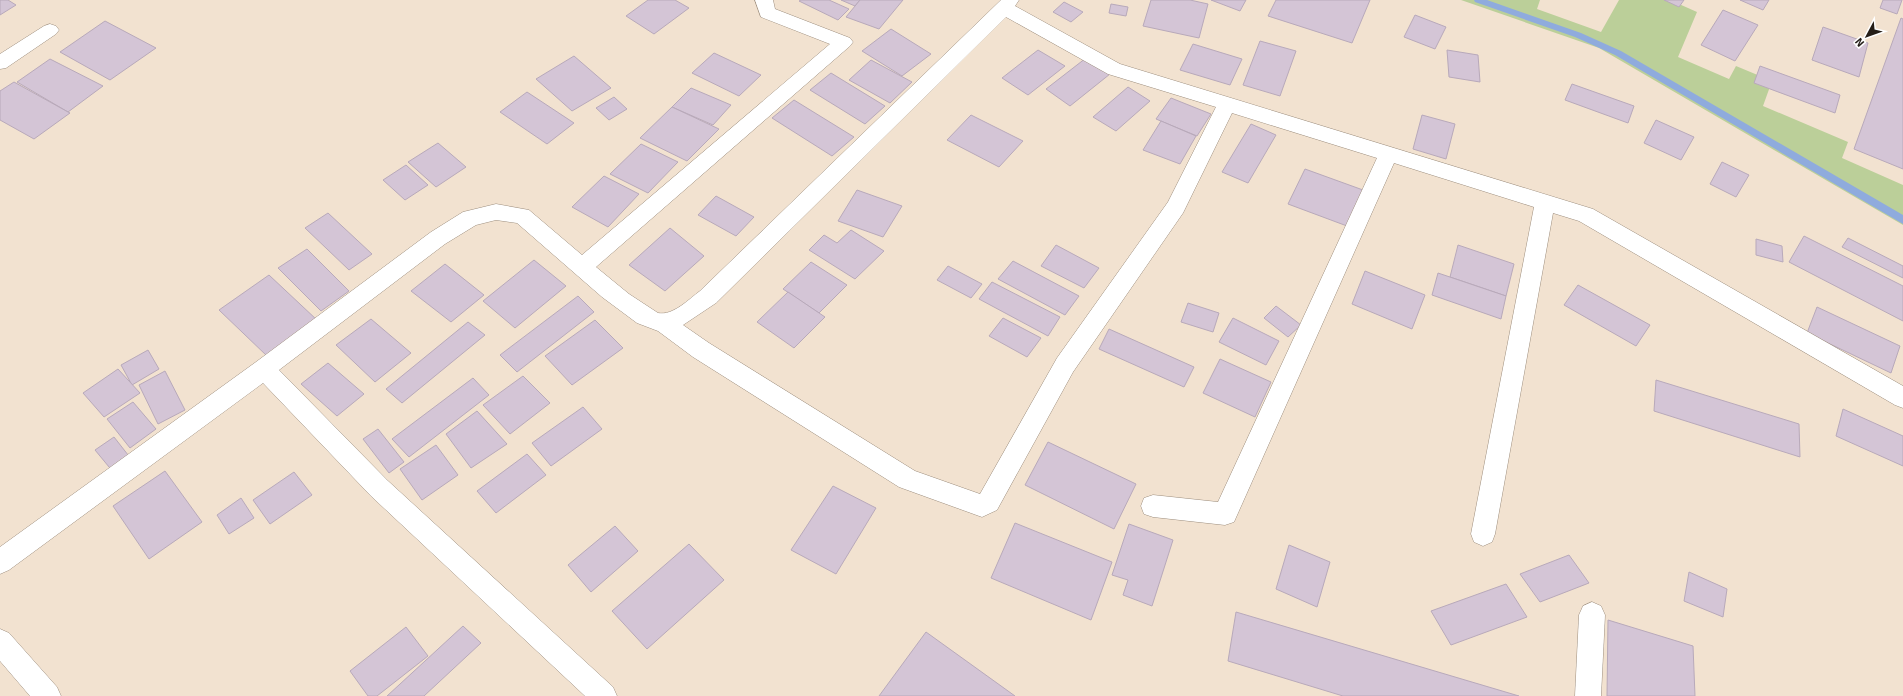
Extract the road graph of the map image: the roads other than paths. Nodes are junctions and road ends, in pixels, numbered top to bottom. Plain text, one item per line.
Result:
1 (764, 0) edge
2 (1007, 4) edge
3 (50, 30) dead end
4 (0, 63) edge
5 (1227, 104) junction
6 (1388, 154) junction
7 (1545, 203) junction
8 (582, 267) junction
9 (663, 323) junction
10 (264, 369) junction
11 (1903, 398) edge
12 (1153, 506) dead end
13 (1483, 534) dead end
14 (0, 562) edge
15 (1592, 615) dead end
16 (0, 642) edge
17 (48, 696) edge
18 (604, 696) edge
19 (1588, 696) edge

1 - 8 street
2 - 5 street
2 - 9 street
3 - 4 street
5 - 6 street
5 - 9 street
6 - 7 street
6 - 12 street
7 - 11 street
7 - 13 street
8 - 9 street
8 - 10 street
10 - 14 street
10 - 18 street
15 - 19 street
16 - 17 street

